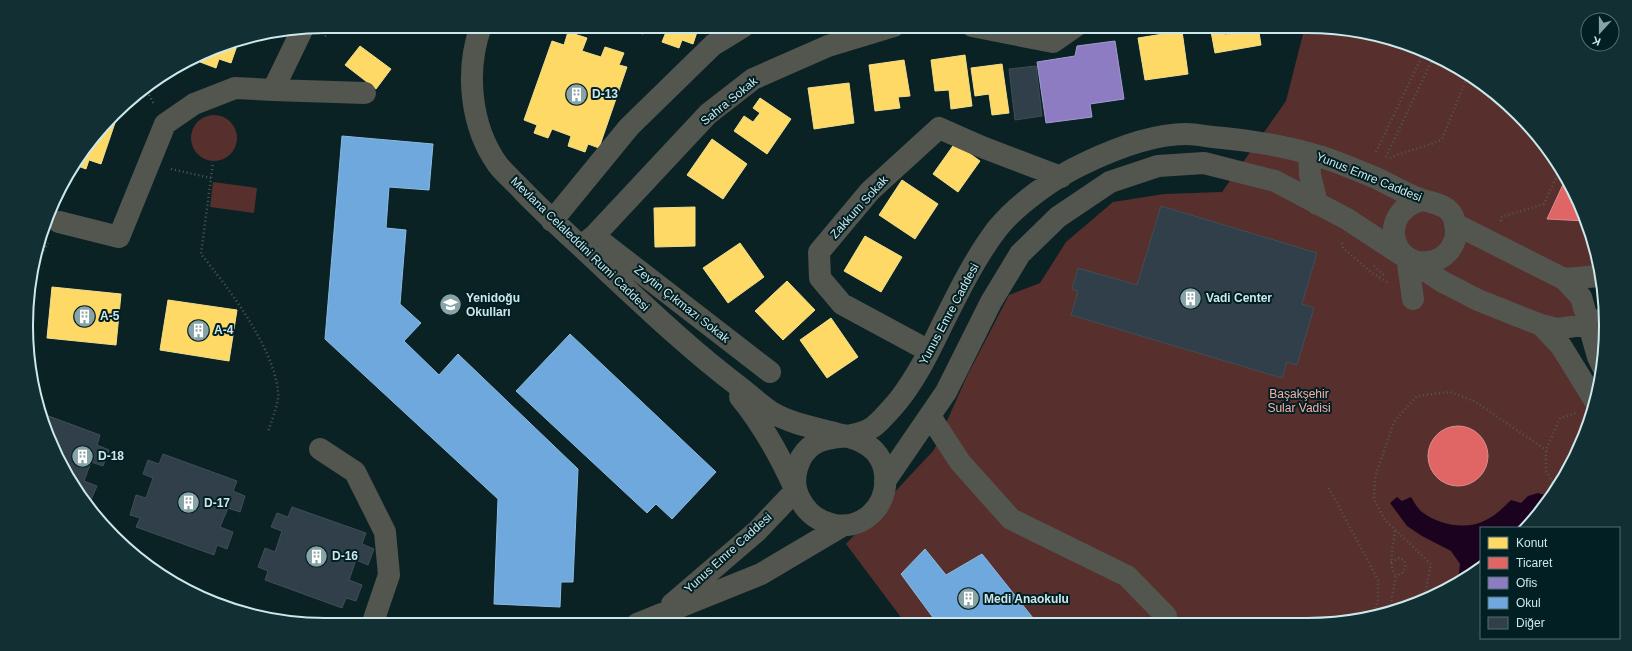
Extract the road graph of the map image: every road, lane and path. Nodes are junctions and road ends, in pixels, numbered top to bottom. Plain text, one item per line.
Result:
1 (479, 33) edge
2 (733, 33) edge
3 (859, 33) edge
4 (1007, 33) edge
5 (1066, 33) edge
6 (300, 35) edge
7 (1432, 61) edge
8 (273, 90) junction
9 (365, 93) dead end
10 (1309, 153) junction
11 (1385, 160) dead end
12 (213, 162) dead end
13 (149, 164) junction
14 (1557, 175) edge
15 (1061, 177) junction
16 (211, 178) junction
17 (1422, 200) junction
18 (1317, 204) junction
19 (1501, 217) dead end
20 (552, 221) junction
21 (59, 222) joint
22 (1455, 224) junction
23 (588, 241) junction
24 (42, 255) edge
25 (1406, 257) junction
26 (1594, 276) edge
27 (1564, 279) junction
28 (1413, 298) dead end
29 (1597, 321) edge
30 (1541, 325) junction
31 (1599, 333) edge
32 (929, 351) junction
33 (718, 371) junction
34 (770, 372) dead end
35 (1591, 394) edge
36 (930, 416) junction
37 (1560, 418) dead end
38 (268, 432) dead end
39 (848, 436) junction
40 (320, 449) dead end
41 (1546, 450) junction
42 (885, 481) junction
43 (1553, 483) edge
44 (1330, 488) dead end
45 (796, 490) junction
46 (842, 526) junction
47 (1395, 530) junction
48 (1391, 562) junction
49 (1396, 575) junction
50 (1425, 593) edge
51 (1391, 605) edge
52 (1375, 609) edge
53 (659, 615) junction
54 (374, 618) edge
55 (652, 618) edge
56 (1166, 618) edge

1 - 20 street, Mevlana Celaleddini Rumi Caddesi
2 - 20 street
3 - 23 street, Sahra Sokak
4 - 5 street
6 - 8 street
7 - 11 path
8 - 9 street
8 - 13 street
10 - 15 street, Yunus Emre Caddesi
10 - 17 street, Yunus Emre Caddesi
10 - 18 street
12 - 16 path
13 - 16 path
13 - 21 street
14 - 19 path
15 - 32 street, Yunus Emre Caddesi
15 - 32 street, Zakkum Sokak
16 - 38 path
17 - 22 street, Yunus Emre Caddesi
17 - 25 street
18 - 25 street, Yunus Emre Caddesi
18 - 36 street, Yunus Emre Caddesi
20 - 23 street, Mevlana Celaleddini Rumi Caddesi
21 - 24 path
22 - 25 street
22 - 27 street
23 - 33 street, Mevlana Celaleddini Rumi Caddesi
23 - 34 street, Zeytin Çıkmazı Sokak
25 - 28 street
25 - 30 street, Yunus Emre Caddesi
26 - 27 street
27 - 29 street
29 - 30 street, Yunus Emre Caddesi
29 - 31 street
30 - 35 street
32 - 39 street, Yunus Emre Caddesi
33 - 39 street, Mevlana Celaleddini Rumi Caddesi
33 - 45 street, Mevlana Celaleddini Rumi Caddesi
36 - 42 street, Yunus Emre Caddesi
36 - 56 street
37 - 41 path
39 - 42 street, Yunus Emre Caddesi
39 - 45 street, Yunus Emre Caddesi
40 - 54 street
41 - 43 path
41 - 47 path
42 - 46 street, Yunus Emre Caddesi
44 - 52 path
45 - 46 street, Yunus Emre Caddesi
45 - 53 street, Yunus Emre Caddesi
46 - 53 street, Yunus Emre Caddesi
47 - 48 path
47 - 50 path
48 - 49 path
48 - 49 path
49 - 51 path
53 - 55 street, Yunus Emre Caddesi

